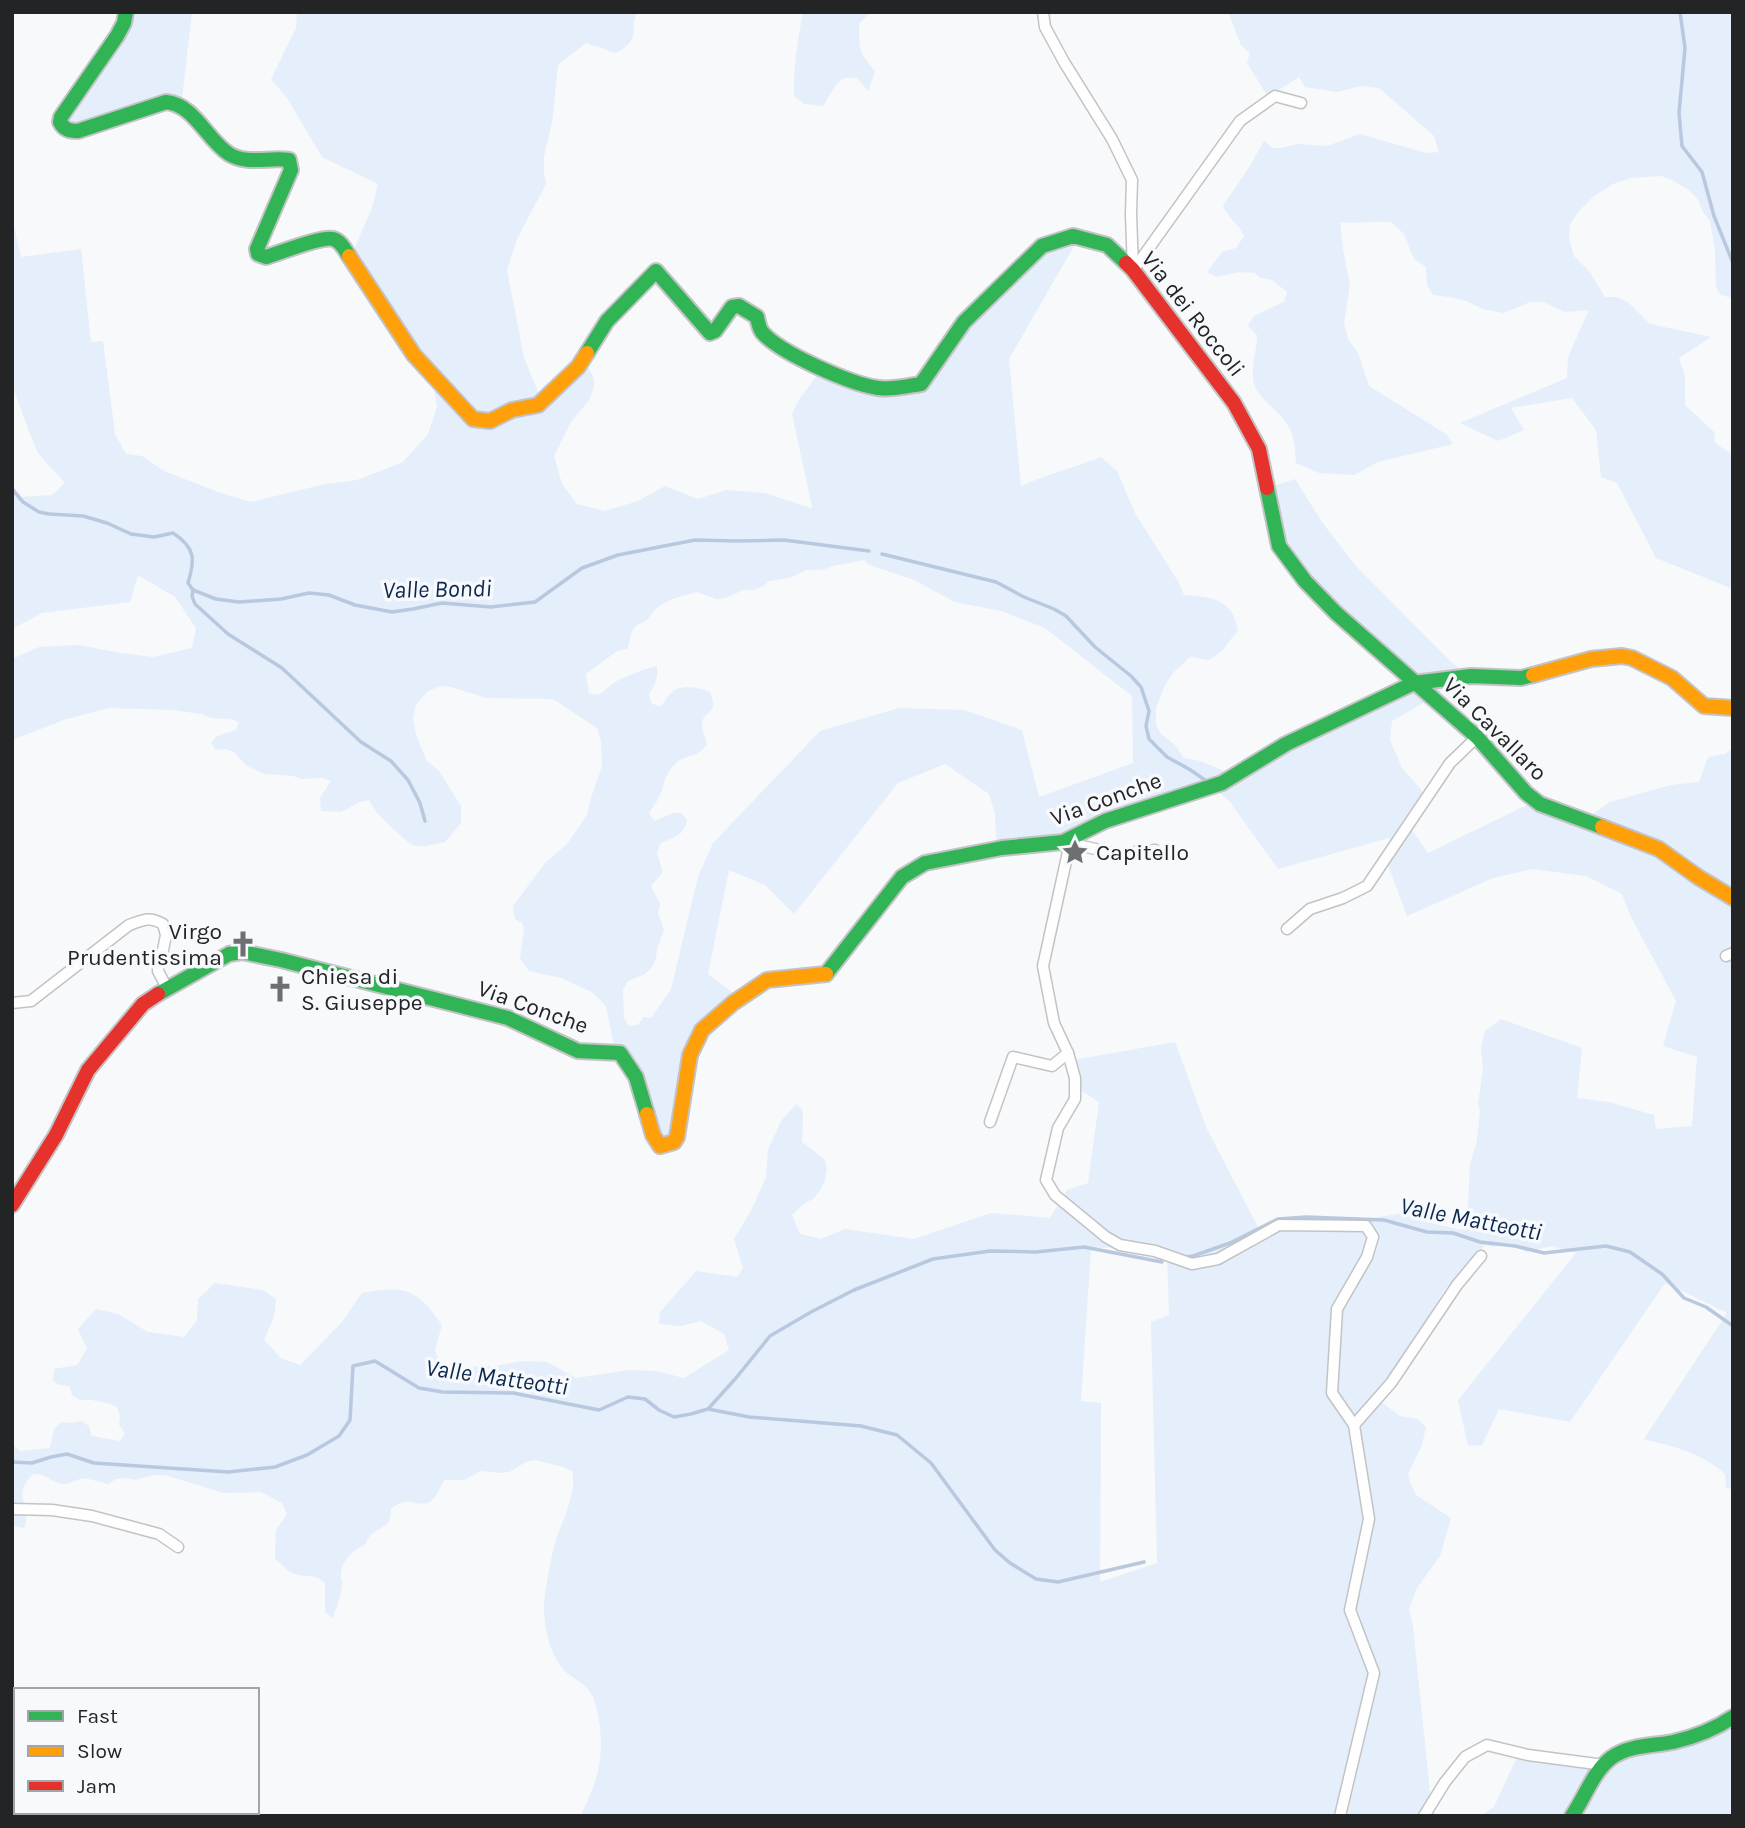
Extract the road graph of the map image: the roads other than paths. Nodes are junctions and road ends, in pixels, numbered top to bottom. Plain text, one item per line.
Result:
1 (126, 12) edge
2 (1043, 12) edge
3 (1301, 103) dead end
4 (1133, 270) junction
5 (1415, 683) junction
6 (1733, 708) edge
7 (1477, 737) junction
8 (1063, 842) junction
9 (1155, 850) dead end
10 (1733, 898) edge
11 (1287, 929) dead end
12 (167, 988) junction
13 (12, 1003) edge
14 (1068, 1053) junction
15 (990, 1122) dead end
16 (12, 1205) edge
17 (1481, 1256) dead end
18 (1354, 1424) junction
19 (12, 1509) edge
20 (178, 1547) dead end
21 (1733, 1717) edge
22 (1604, 1765) junction
23 (1340, 1816) edge
24 (1424, 1816) edge
25 (1572, 1816) edge

1 - 4 street, Via dei Roccoli
2 - 4 street
3 - 4 street
4 - 5 street, Via dei Roccoli
5 - 6 street, Via Cavallaro
5 - 7 street, Via Cavallaro
5 - 8 street, Via Conche
7 - 10 street, Via Cavallaro
7 - 11 street
8 - 9 street
8 - 12 street, Via Conche
8 - 14 street
12 - 13 street
12 - 16 street, Via Conche
14 - 15 street
14 - 18 street
17 - 18 street
18 - 23 street
19 - 20 street
21 - 22 street
22 - 24 street
22 - 25 street

